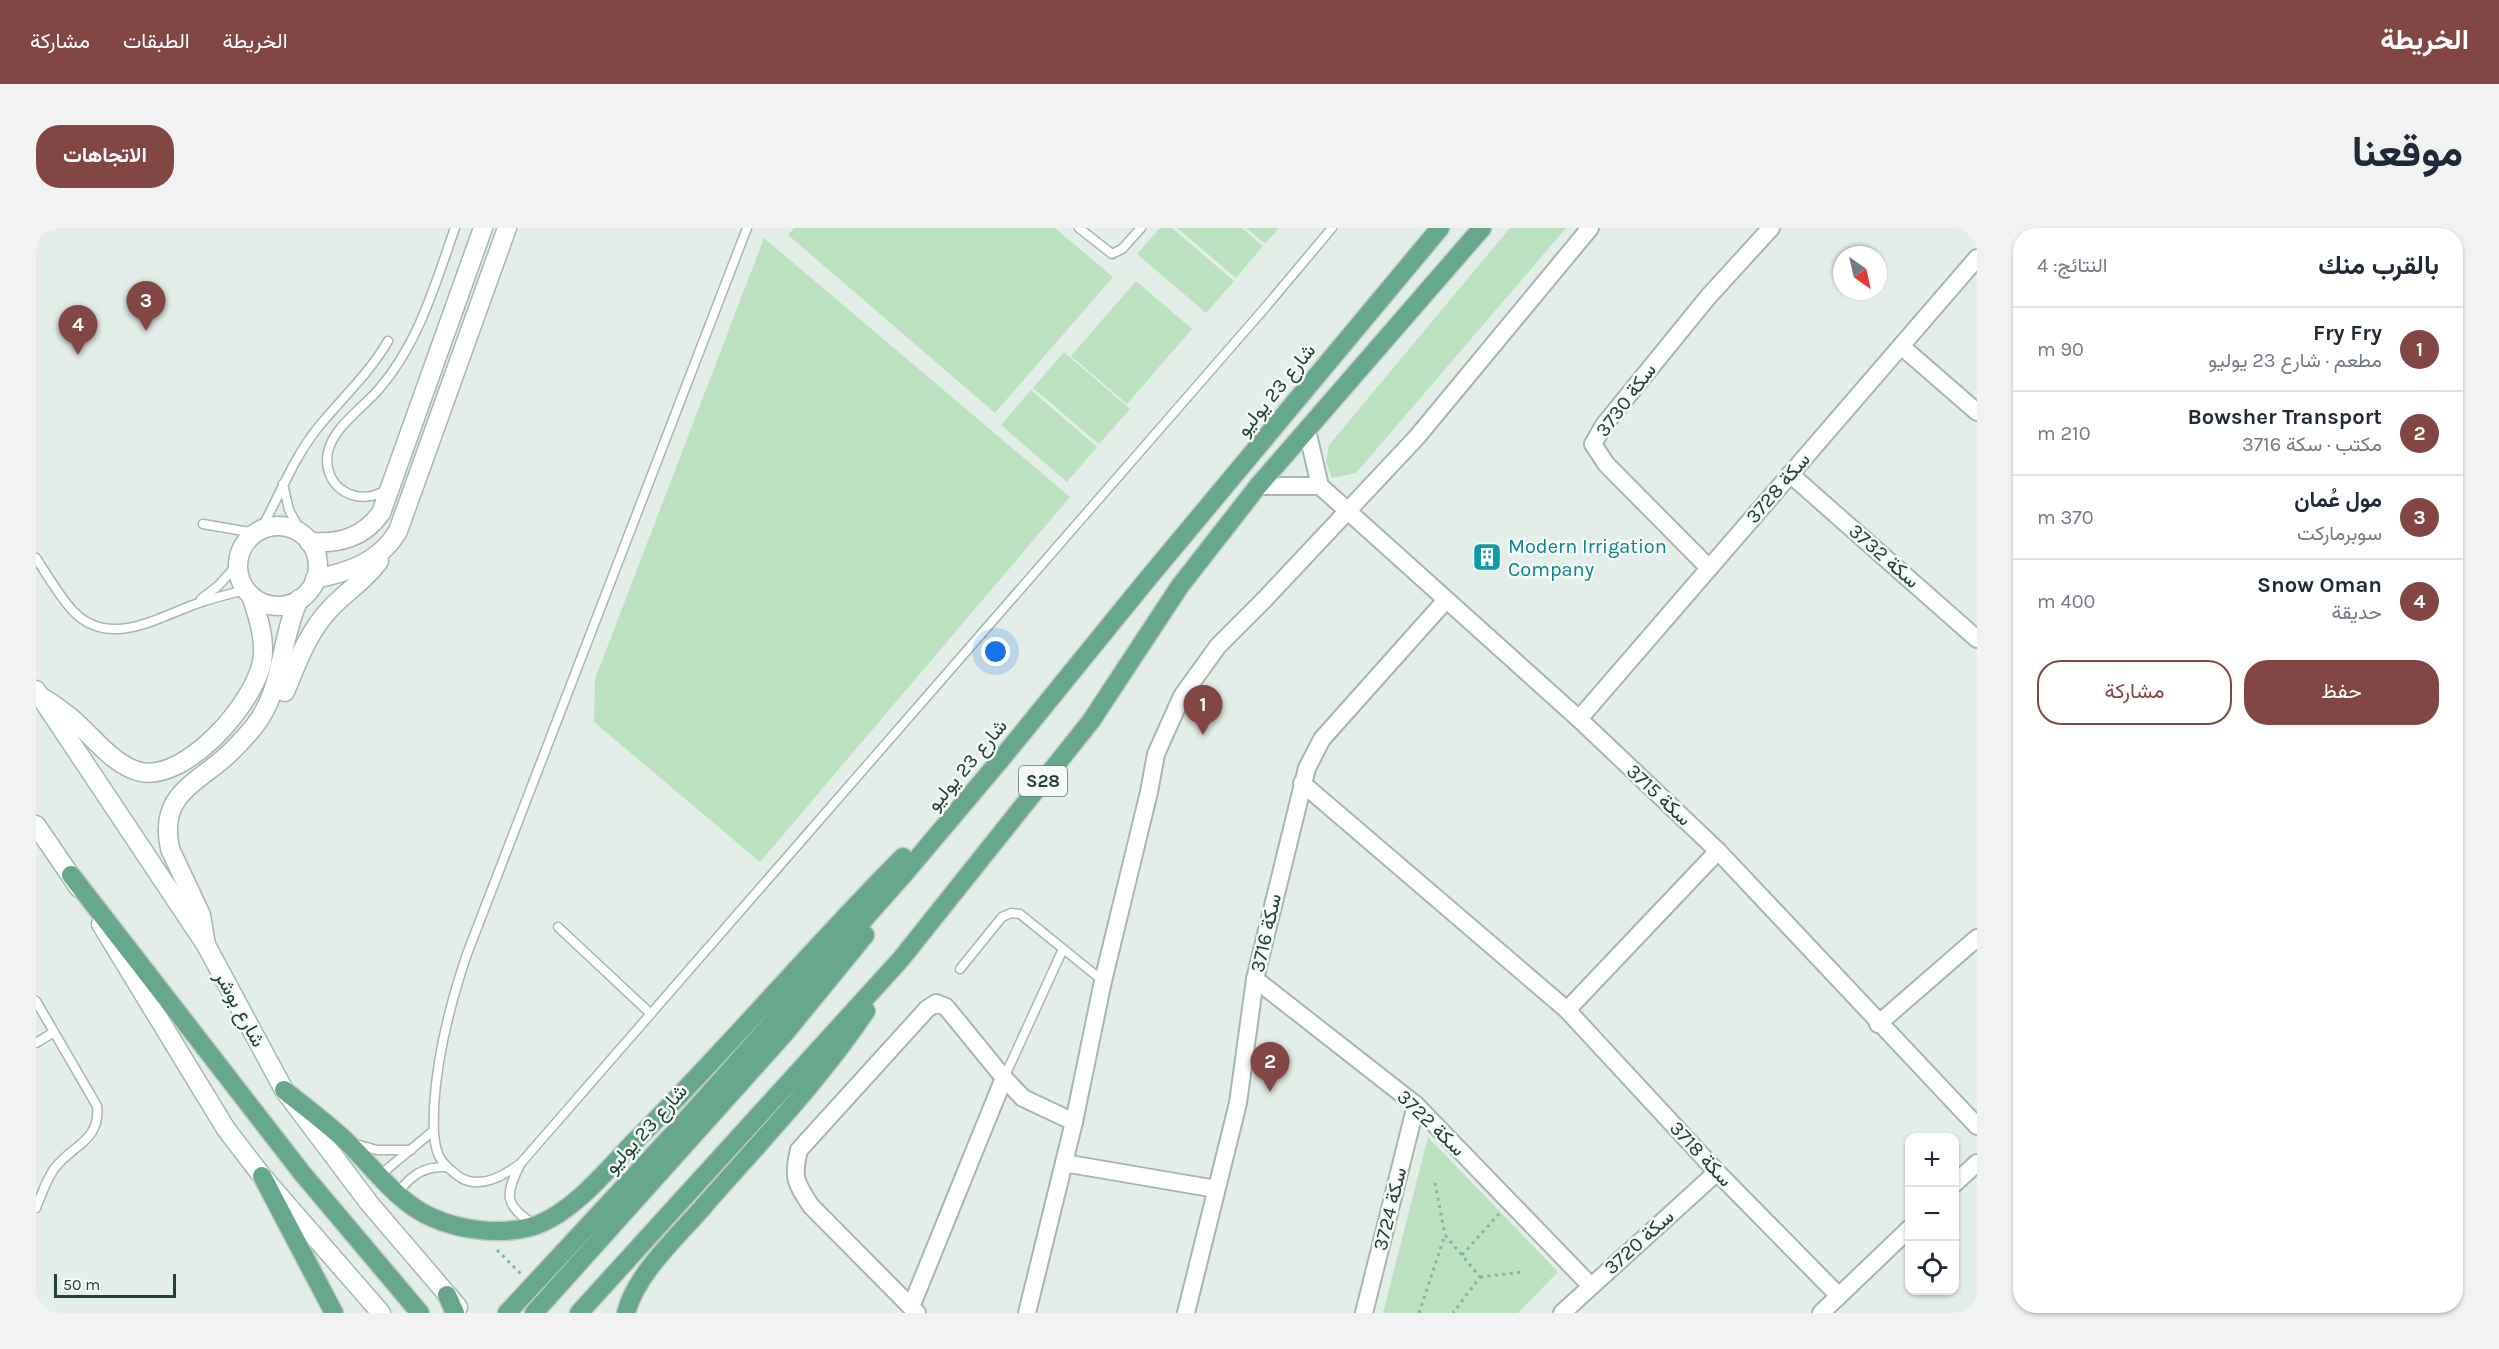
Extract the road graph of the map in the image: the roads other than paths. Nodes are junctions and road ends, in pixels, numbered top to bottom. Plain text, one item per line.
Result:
1 (455, 228) edge
2 (483, 228) edge
3 (507, 228) edge
4 (747, 228) edge
5 (1079, 228) edge
6 (1141, 228) edge
7 (1332, 228) edge
8 (1440, 228) edge
9 (1482, 228) edge
10 (1590, 228) edge
11 (1771, 228) edge
12 (1977, 258) edge
13 (388, 341) dead end
14 (1901, 346) junction
15 (1977, 412) edge
16 (1307, 430) junction
17 (1790, 474) junction
18 (393, 483) junction
19 (283, 484) junction
20 (1258, 486) junction
21 (1320, 486) junction
22 (1348, 511) junction
23 (203, 524) dead end
24 (257, 532) junction
25 (305, 538) junction
26 (384, 550) junction
27 (36, 558) edge
28 (238, 564) junction
29 (1709, 568) junction
30 (315, 579) junction
31 (248, 593) junction
32 (299, 599) junction
33 (1446, 600) junction
34 (194, 605) junction
35 (1977, 639) edge
36 (38, 693) edge
37 (1579, 718) junction
38 (244, 738) junction
39 (1002, 758) junction
40 (1302, 783) junction
41 (36, 825) edge
42 (1718, 851) junction
43 (71, 875) junction
44 (558, 927) dead end
45 (1977, 938) edge
46 (206, 945) junction
47 (1063, 949) junction
48 (901, 959) junction
49 (960, 969) dead end
50 (1255, 979) junction
51 (1103, 981) junction
52 (36, 1001) edge
53 (1567, 1010) junction
54 (651, 1014) junction
55 (1878, 1023) junction
56 (54, 1032) junction
57 (36, 1042) edge
58 (1004, 1078) junction
59 (284, 1089) junction
60 (1416, 1105) junction
61 (1074, 1122) junction
62 (1977, 1126) edge
63 (433, 1131) junction
64 (345, 1139) junction
65 (411, 1150) junction
66 (1064, 1162) junction
67 (521, 1163) junction
68 (1977, 1163) edge
69 (447, 1167) junction
70 (1717, 1172) junction
71 (380, 1175) junction
72 (262, 1176) junction
73 (1959, 1179) edge
74 (1216, 1189) junction
75 (398, 1193) junction
76 (36, 1208) edge
77 (535, 1225) junction
78 (1905, 1233) edge
79 (1590, 1285) junction
80 (447, 1295) junction
81 (1839, 1296) junction
82 (914, 1310) edge
83 (334, 1313) edge
84 (381, 1313) edge
85 (420, 1313) edge
86 (455, 1313) edge
87 (463, 1313) edge
88 (507, 1313) edge
89 (534, 1313) edge
90 (579, 1313) edge
91 (626, 1313) edge
92 (1027, 1313) edge
93 (1186, 1313) edge
94 (1364, 1313) edge
95 (1562, 1313) edge
96 (1821, 1313) edge

1 - 18 lane
2 - 18 street
3 - 26 street
4 - 63 lane
5 - 6 lane
7 - 54 lane
8 - 39 main road, شارع 23 يوليو / S28
9 - 16 main road, S28
10 - 22 street
11 - 29 street, سكة 3730
12 - 14 street, سكة 3728
13 - 19 lane
14 - 15 street
14 - 17 street, سكة 3728
16 - 20 main road, S28
16 - 21 street
17 - 29 street, سكة 3728
17 - 35 street, سكة 3732
18 - 25 street
19 - 24 lane
19 - 25 lane
20 - 21 street
20 - 48 main road, S28
21 - 22 street, سكة 3715
22 - 33 street, سكة 3715
22 - 51 street
23 - 24 lane
24 - 25 street
24 - 28 street
25 - 30 street
26 - 30 street
26 - 38 street
27 - 34 lane
28 - 31 street
28 - 34 lane
29 - 37 street, سكة 3728
30 - 32 street
31 - 32 street
31 - 34 lane
31 - 36 street
32 - 38 street
33 - 37 street, سكة 3715
33 - 40 street, سكة 3716
36 - 46 street, شارع بوشر
37 - 42 street, سكة 3715
38 - 46 street
39 - 77 main road
39 - 88 main road, شارع 23 يوليو / S28
39 - 89 main road
40 - 50 street, سكة 3716
40 - 53 street, سكة 3718
41 - 43 street
42 - 53 street
42 - 55 street, سكة 3715
43 - 72 street
43 - 85 main road
44 - 54 lane
45 - 55 street
46 - 59 street, شارع بوشر
47 - 49 lane
47 - 51 lane
47 - 58 lane
48 - 90 main road, S28
48 - 91 main road
50 - 60 street, سكة 3722
50 - 74 street, سكة 3716
51 - 61 street
52 - 56 lane
53 - 70 street, سكة 3718
54 - 67 lane
55 - 62 street, سكة 3715
56 - 57 lane
56 - 76 lane
58 - 61 street
58 - 82 street
58 - 82 street
59 - 64 main road
59 - 80 street, شارع بوشر
60 - 79 street, سكة 3722
60 - 94 street, سكة 3724
61 - 66 street
63 - 65 lane
63 - 69 lane
64 - 65 lane
64 - 71 main road
65 - 71 lane
66 - 74 street
66 - 92 street
67 - 69 lane
67 - 77 lane
68 - 73 street
69 - 75 lane
70 - 79 street, سكة 3720
70 - 81 street, سكة 3718
71 - 75 main road
72 - 83 main road
72 - 84 street
74 - 93 street, سكة 3716
75 - 77 main road
78 - 81 street
79 - 95 street, سكة 3720
80 - 86 main road
80 - 87 street, شارع بوشر
81 - 96 street

